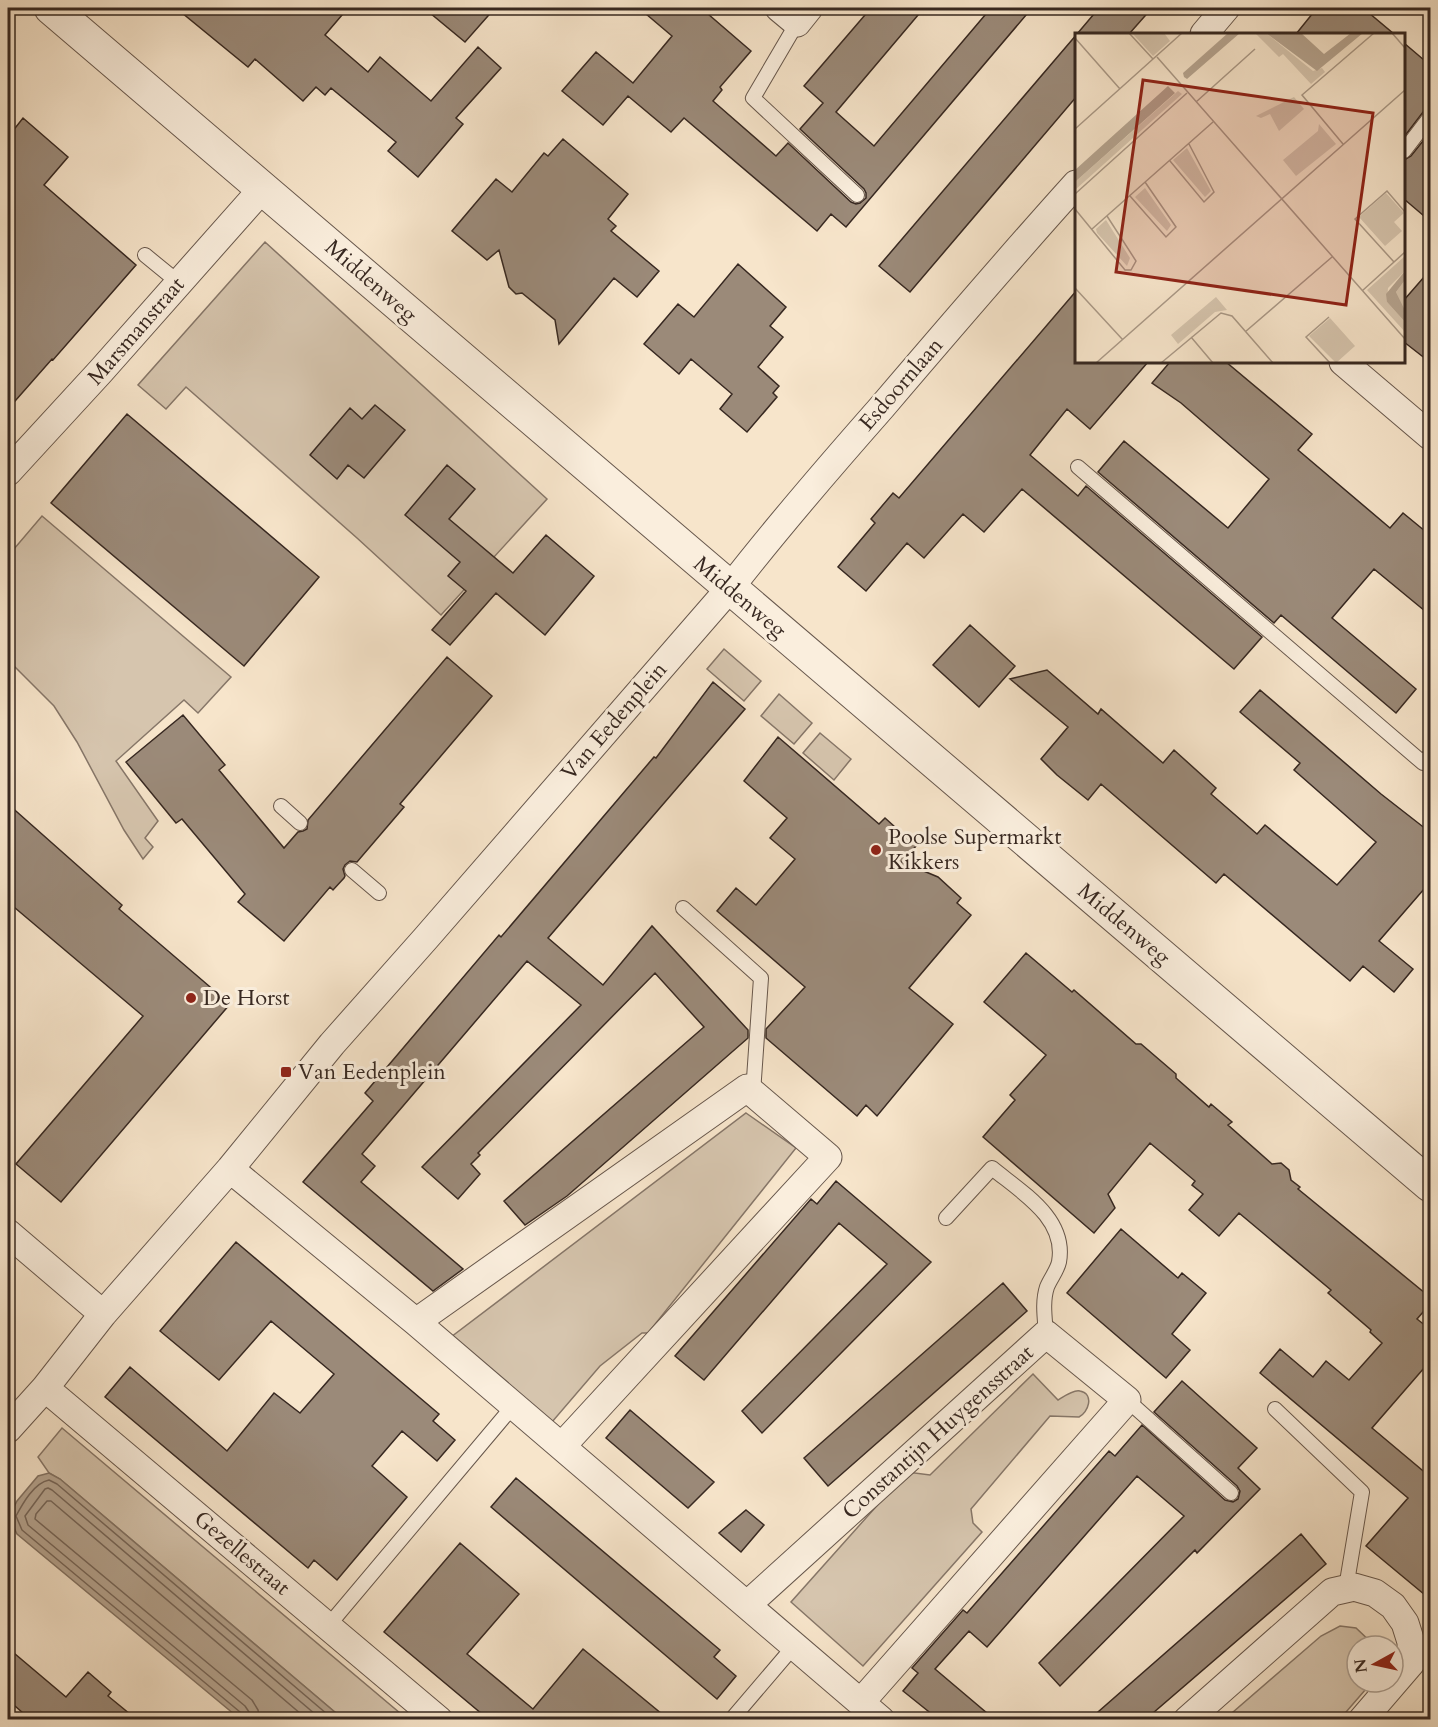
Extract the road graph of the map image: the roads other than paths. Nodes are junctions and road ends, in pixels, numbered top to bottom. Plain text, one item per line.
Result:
1 (51, 8) edge
2 (1226, 8) edge
3 (795, 13) edge
4 (1205, 33) edge
5 (1431, 117) edge
6 (1405, 150) edge
7 (1075, 186) edge
8 (263, 188) junction
9 (857, 195) dead end
10 (145, 255) dead end
11 (178, 282) junction
12 (1343, 363) edge
13 (1431, 436) edge
14 (1078, 466) dead end
15 (8, 472) edge
16 (730, 588) junction
17 (1431, 755) edge
18 (281, 806) dead end
19 (300, 823) dead end
20 (352, 870) dead end
21 (379, 893) dead end
22 (683, 908) dead end
23 (753, 1093) junction
24 (230, 1168) junction
25 (1431, 1185) edge
26 (946, 1218) dead end
27 (8, 1233) edge
28 (103, 1314) junction
29 (416, 1322) junction
30 (1046, 1334) junction
31 (45, 1388) junction
32 (1127, 1400) junction
33 (514, 1405) junction
34 (1275, 1409) dead end
35 (8, 1429) edge
36 (562, 1446) junction
37 (1231, 1493) dead end
38 (1346, 1588) junction
39 (748, 1604) junction
40 (328, 1626) junction
41 (795, 1645) junction
42 (861, 1702) junction
43 (439, 1719) edge
44 (731, 1719) edge
45 (881, 1719) edge
46 (1187, 1719) edge
47 (1362, 1719) edge

1 - 8 street, Middenweg
2 - 4 street
3 - 9 lane
5 - 6 lane
7 - 16 street, Esdoornlaan
8 - 11 street, Marsmanstraat
8 - 16 street, Middenweg
10 - 11 lane
11 - 15 street, Marsmanstraat
12 - 13 street
14 - 17 lane
16 - 24 street, Van Eedenplein
16 - 25 street, Middenweg
18 - 19 lane
20 - 21 lane
22 - 23 lane
23 - 29 street
23 - 36 street
24 - 28 street, Van Eedenplein
24 - 29 street
26 - 30 lane
27 - 28 street
28 - 31 street, Van Eedenplein
29 - 33 street
30 - 32 street, Constantijn Huygensstraat
30 - 39 street, Constantijn Huygensstraat
31 - 35 street, Van Eedenplein
31 - 40 street, Gezellestraat
32 - 37 lane
32 - 42 street
33 - 36 street
33 - 40 lane
34 - 38 lane
36 - 39 street
38 - 46 street
38 - 47 street
39 - 41 street
40 - 43 street, Gezellestraat
41 - 42 street
41 - 44 lane
42 - 45 street

